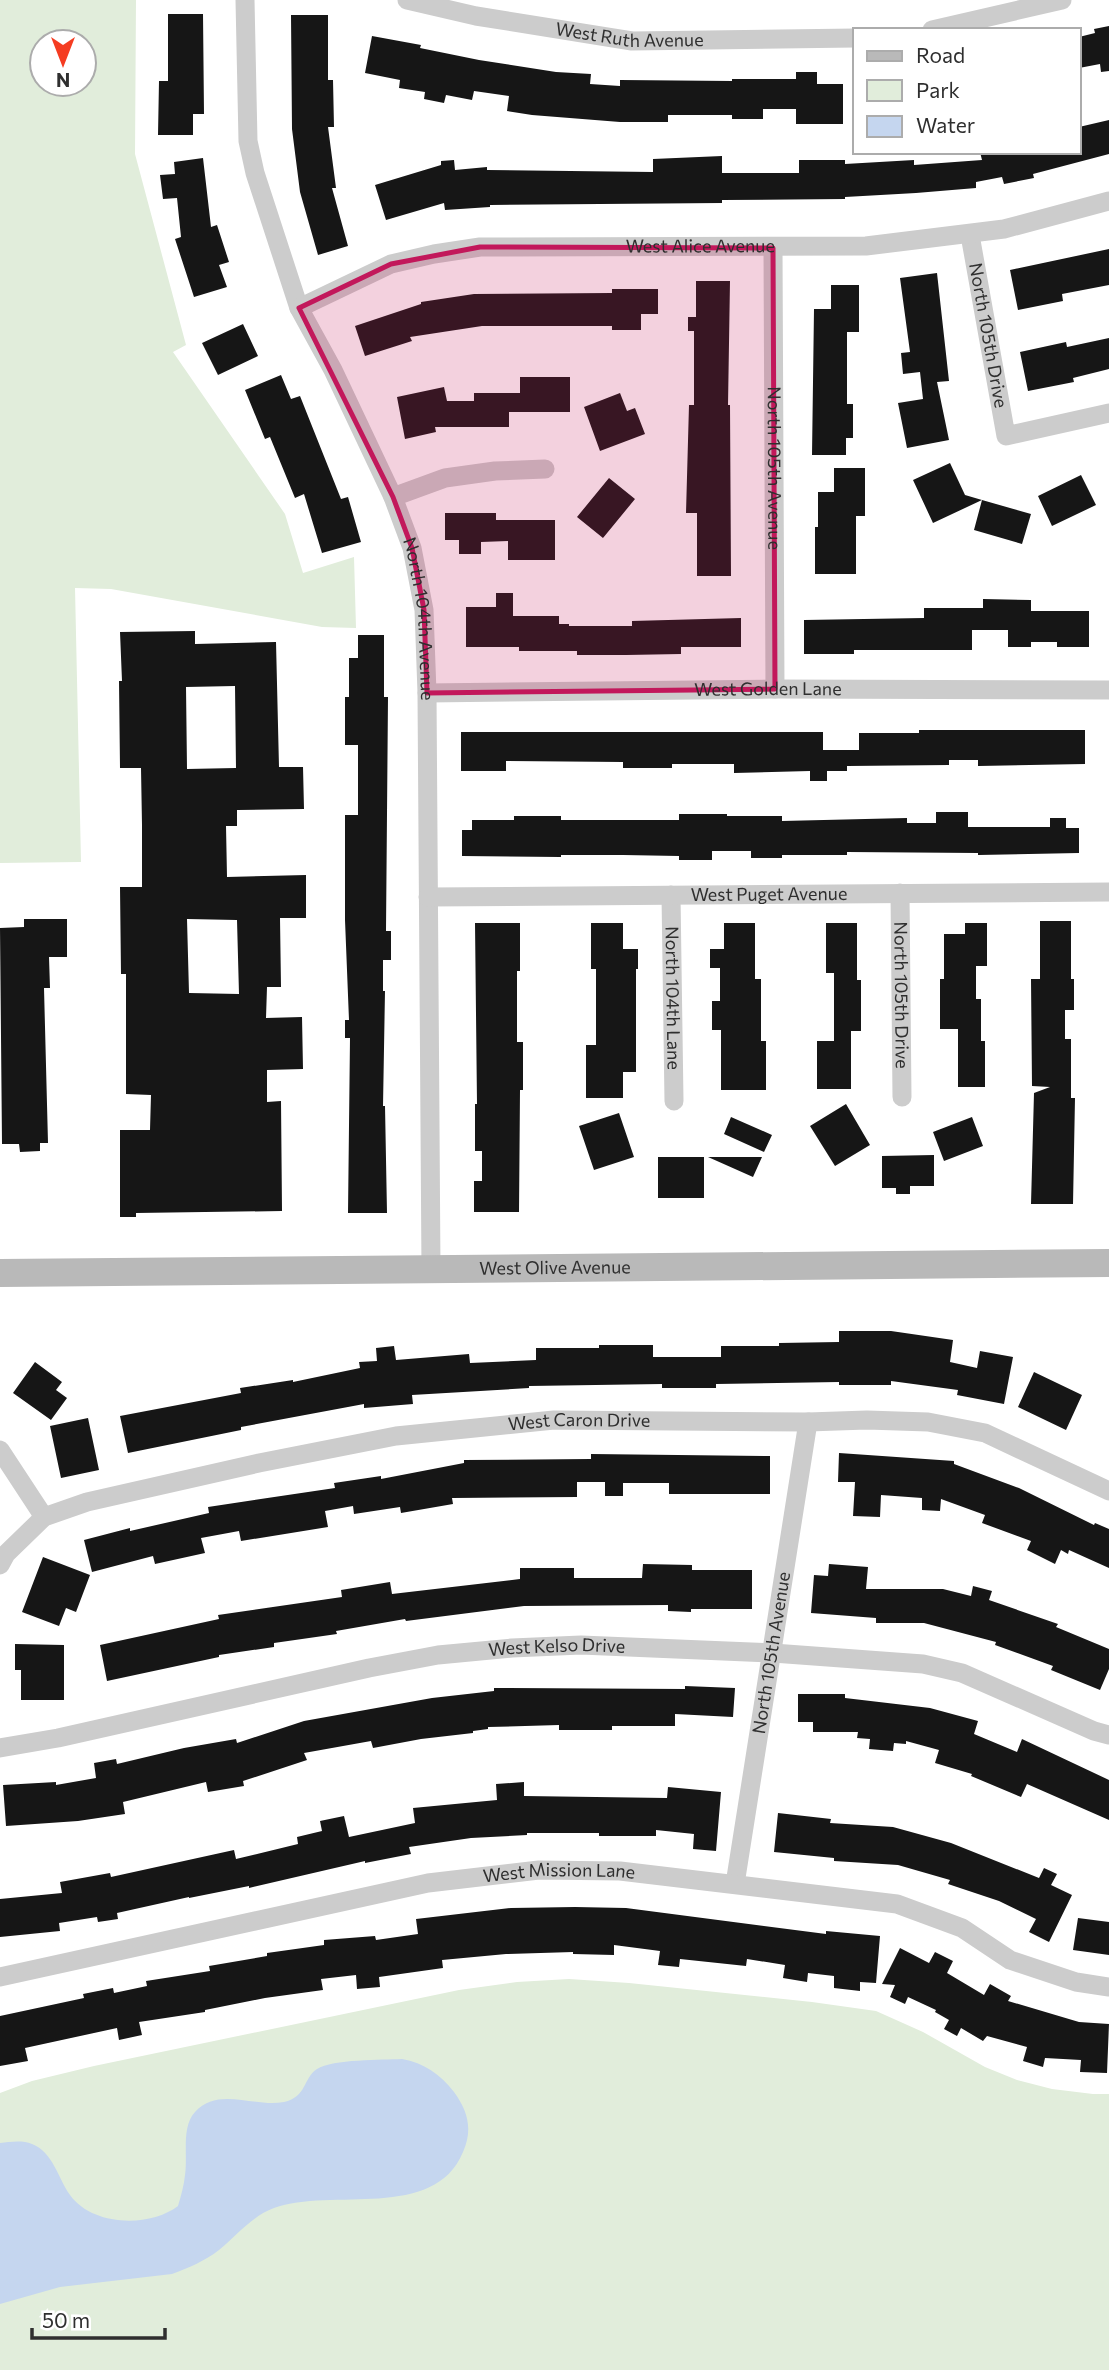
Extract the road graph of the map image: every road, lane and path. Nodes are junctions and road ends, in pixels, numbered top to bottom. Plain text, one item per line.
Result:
1 (245, 0) edge
2 (407, 0) edge
3 (1062, 0) edge
4 (941, 28) edge
5 (853, 38) edge
6 (1109, 201) edge
7 (970, 235) junction
8 (773, 248) junction
9 (299, 307) junction
10 (1109, 413) edge
11 (545, 470) dead end
12 (393, 497) junction
13 (775, 689) junction
14 (1109, 690) edge
15 (427, 693) junction
16 (1109, 892) edge
17 (900, 893) junction
18 (671, 895) junction
19 (428, 897) junction
20 (902, 1097) dead end
21 (674, 1101) dead end
22 (1109, 1263) edge
23 (431, 1270) junction
24 (0, 1273) edge
25 (808, 1422) junction
26 (0, 1450) edge
27 (1109, 1491) edge
28 (44, 1517) junction
29 (0, 1565) edge
30 (773, 1653) junction
31 (1109, 1735) edge
32 (0, 1748) edge
33 (735, 1884) junction
34 (0, 1977) edge
35 (1109, 1987) edge

1 - 9 street, North 104th Avenue
2 - 5 street, West Ruth Avenue
3 - 4 street
6 - 7 street, West Alice Avenue
7 - 8 street, West Alice Avenue
7 - 10 street, North 105th Drive
8 - 9 street, West Alice Avenue
8 - 13 street, North 105th Avenue
9 - 12 street, North 104th Avenue
11 - 12 street
12 - 15 street, North 104th Avenue
13 - 14 street, West Golden Lane
13 - 15 street, West Golden Lane
15 - 19 street, North 104th Avenue
16 - 17 street, West Puget Avenue
17 - 18 street, West Puget Avenue
17 - 20 street, North 105th Drive
18 - 19 street, West Puget Avenue
18 - 21 street, North 104th Lane
19 - 23 street, North 104th Avenue
22 - 23 main road, West Olive Avenue
23 - 24 main road, West Olive Avenue
25 - 27 street, West Caron Drive
25 - 28 street, West Caron Drive
25 - 30 street, North 105th Avenue
26 - 28 street
28 - 29 street, West Caron Drive
30 - 31 street, West Kelso Drive
30 - 32 street, West Kelso Drive
30 - 33 street, North 105th Avenue
33 - 34 street, West Mission Lane
33 - 35 street, West Mission Lane

